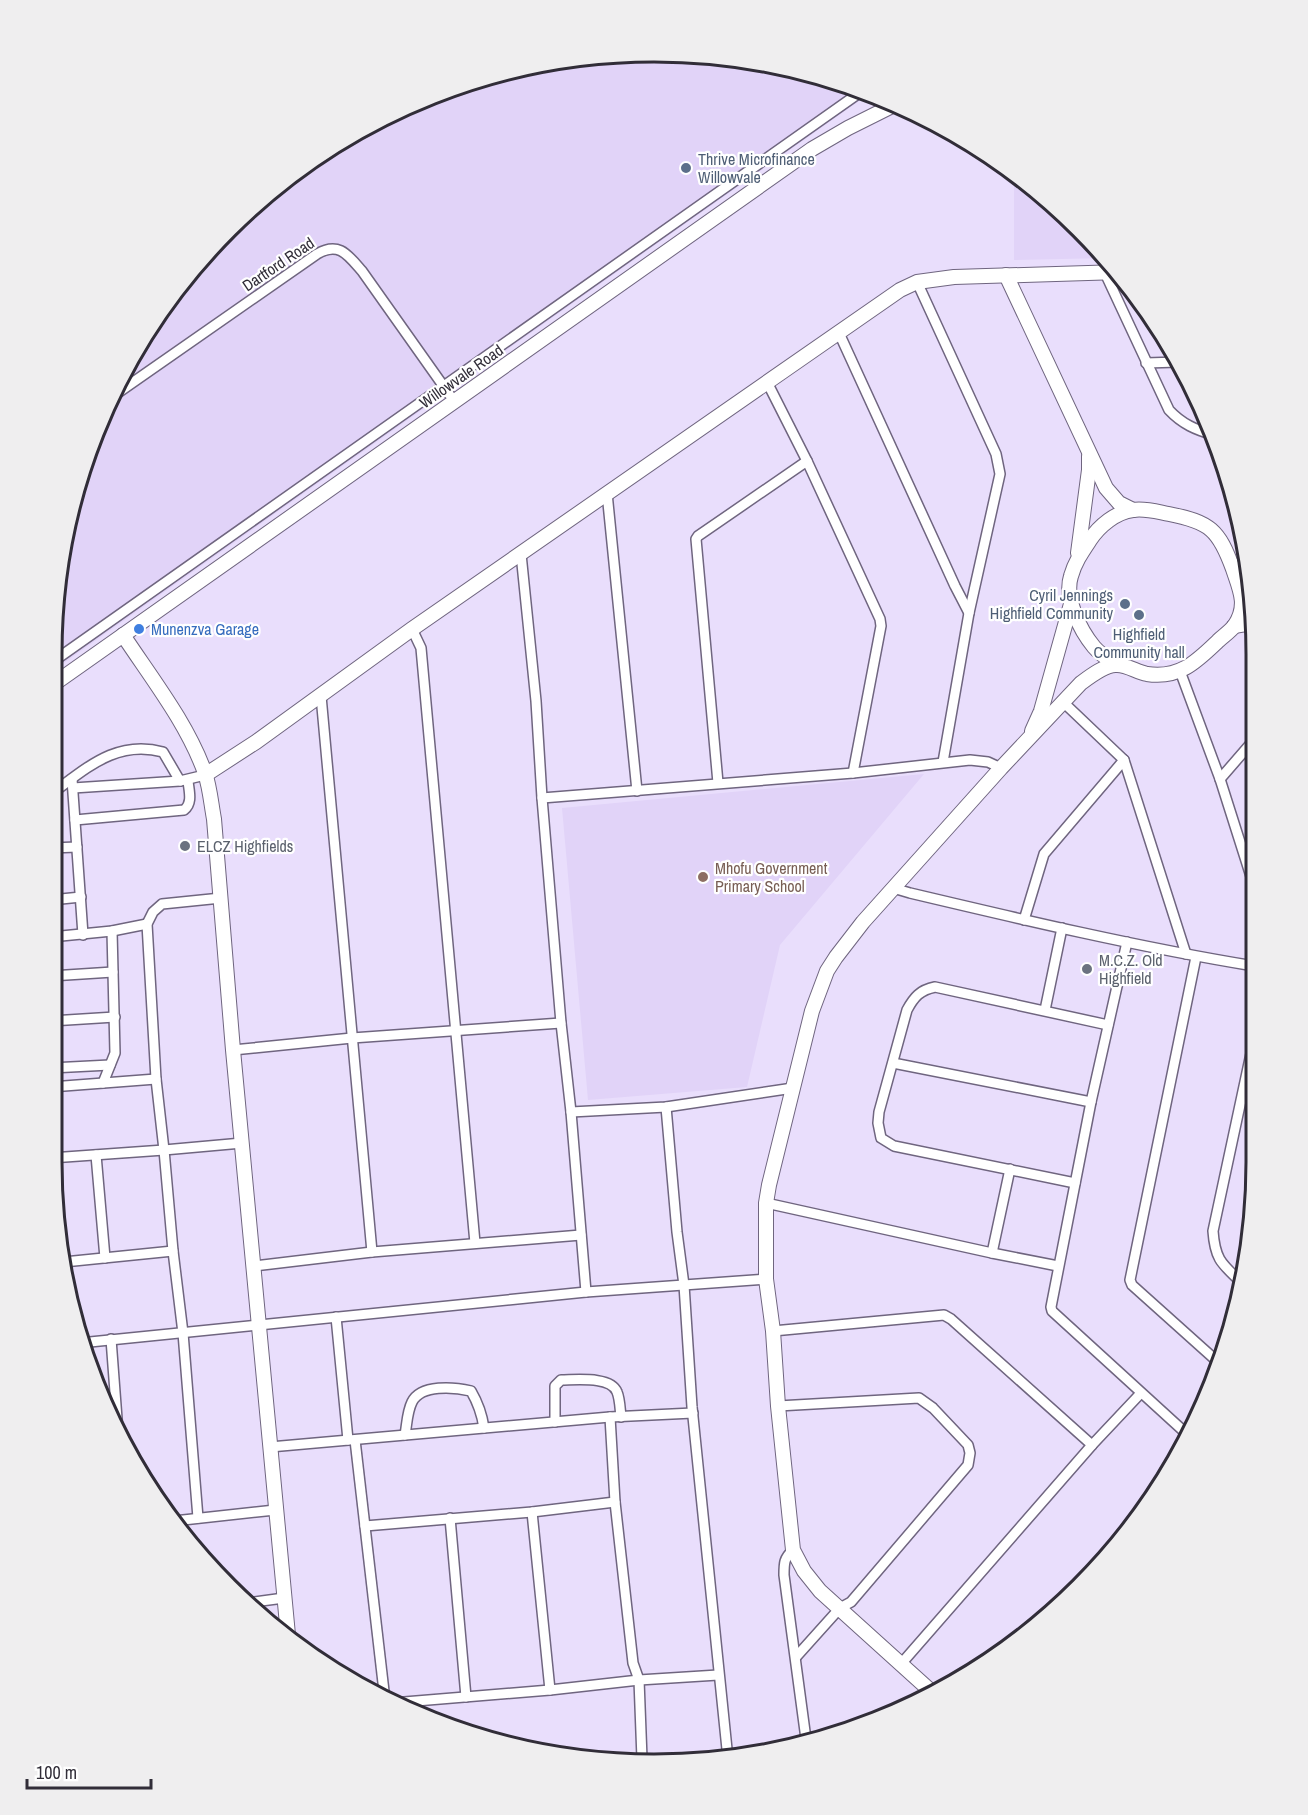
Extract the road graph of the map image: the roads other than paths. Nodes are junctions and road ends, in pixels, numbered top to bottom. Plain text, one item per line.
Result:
1 (854, 97) edge
2 (886, 109) edge
3 (1105, 273) joint
4 (1006, 275) junction
5 (917, 282) junction
6 (839, 333) junction
7 (1169, 362) edge
8 (1146, 363) junction
9 (767, 382) junction
10 (443, 386) junction
11 (125, 388) edge
12 (454, 401) junction
13 (1203, 432) edge
14 (1089, 452) junction
15 (807, 461) junction
16 (607, 493) junction
17 (1132, 510) junction
18 (521, 554) junction
19 (1078, 558) junction
20 (1242, 590) edge
21 (1071, 604) junction
22 (1244, 609) edge
23 (969, 613) junction
24 (1245, 624) edge
25 (1234, 626) junction
26 (412, 629) junction
27 (123, 635) junction
28 (62, 655) edge
29 (1115, 664) junction
30 (1180, 670) junction
31 (62, 678) edge
32 (321, 696) junction
33 (1062, 701) junction
34 (1028, 738) junction
35 (1246, 749) edge
36 (1124, 760) junction
37 (943, 762) junction
38 (1001, 768) junction
39 (853, 773) junction
40 (205, 775) junction
41 (1220, 779) junction
42 (184, 781) junction
43 (718, 783) junction
44 (73, 784) junction
45 (62, 789) edge
46 (637, 791) junction
47 (542, 798) junction
48 (75, 820) junction
49 (62, 848) edge
50 (77, 848) junction
51 (1246, 855) edge
52 (893, 888) junction
53 (81, 897) junction
54 (221, 898) junction
55 (62, 899) edge
56 (1024, 920) junction
57 (147, 924) junction
58 (1062, 928) junction
59 (112, 931) junction
60 (83, 935) junction
61 (62, 936) edge
62 (1127, 942) junction
63 (1185, 954) junction
64 (1196, 957) junction
65 (1246, 965) edge
66 (113, 972) junction
67 (62, 975) edge
68 (1045, 1010) junction
69 (115, 1017) junction
70 (62, 1020) edge
71 (561, 1023) junction
72 (1108, 1025) junction
73 (456, 1030) junction
74 (352, 1038) junction
75 (233, 1050) junction
76 (893, 1063) junction
77 (110, 1065) junction
78 (62, 1067) edge
79 (1246, 1077) edge
80 (156, 1079) junction
81 (103, 1083) junction
82 (62, 1086) edge
83 (794, 1088) junction
84 (1091, 1102) junction
85 (666, 1107) junction
86 (571, 1112) junction
87 (242, 1143) junction
88 (165, 1150) junction
89 (96, 1155) junction
90 (62, 1157) edge
91 (1010, 1169) junction
92 (1075, 1183) junction
93 (766, 1203) junction
94 (581, 1235) junction
95 (475, 1243) junction
96 (172, 1251) junction
97 (372, 1252) junction
98 (992, 1253) junction
99 (105, 1258) junction
100 (71, 1261) edge
101 (254, 1266) junction
102 (1058, 1266) junction
103 (1235, 1276) edge
104 (766, 1279) junction
105 (684, 1285) junction
106 (586, 1292) junction
107 (336, 1317) junction
108 (259, 1324) junction
109 (773, 1330) junction
110 (183, 1333) junction
111 (111, 1339) junction
112 (90, 1341) edge
113 (1213, 1357) edge
114 (1141, 1393) junction
115 (778, 1406) junction
116 (116, 1408) edge
117 (693, 1413) junction
118 (621, 1417) junction
119 (609, 1418) junction
120 (555, 1422) junction
121 (484, 1428) junction
122 (1182, 1429) edge
123 (405, 1435) junction
124 (351, 1440) junction
125 (1092, 1445) junction
126 (270, 1447) junction
127 (615, 1502) junction
128 (275, 1510) junction
129 (532, 1512) junction
130 (198, 1518) junction
131 (450, 1518) junction
132 (183, 1520) edge
133 (365, 1526) junction
134 (793, 1550) junction
135 (284, 1598) junction
136 (257, 1601) edge
137 (840, 1608) junction
138 (287, 1626) edge
139 (796, 1657) junction
140 (901, 1664) junction
141 (718, 1675) junction
142 (639, 1680) junction
143 (926, 1687) edge
144 (384, 1688) edge
145 (550, 1690) junction
146 (465, 1697) junction
147 (412, 1701) edge
148 (805, 1733) edge
149 (727, 1748) edge
150 (642, 1753) edge

1 - 10 street
2 - 12 street, Willowvale Road
3 - 4 street
3 - 8 street
4 - 5 street
4 - 14 street
5 - 6 street
5 - 23 street
6 - 9 street
6 - 23 street
7 - 8 street
8 - 13 street
9 - 15 street
9 - 16 street
10 - 11 street, Dartford Road
10 - 12 street, Dartford Road
10 - 28 street
12 - 27 street, Willowvale Road
14 - 17 street
14 - 19 street
15 - 39 street
15 - 43 street
16 - 18 street
16 - 46 street
17 - 19 street
17 - 20 street
18 - 26 street
18 - 47 street
19 - 21 street
21 - 29 street
21 - 34 street
22 - 25 street
23 - 37 street
24 - 25 street
25 - 30 street
26 - 32 street
26 - 73 street
27 - 31 street, Willowvale Road
27 - 40 street
29 - 30 street
29 - 33 street
30 - 41 street
32 - 40 street
32 - 74 street
33 - 34 street
33 - 36 street
34 - 38 street
35 - 41 street
36 - 56 street
36 - 63 street
37 - 38 street
37 - 39 street
38 - 52 street
39 - 43 street
40 - 42 street
40 - 54 street
41 - 51 street
42 - 44 street
42 - 44 street
42 - 48 street
43 - 46 street
44 - 45 street
44 - 48 street
46 - 47 street
47 - 71 street
48 - 50 street
49 - 50 street
50 - 53 street
52 - 56 street
52 - 83 street
53 - 55 street
53 - 60 street
54 - 57 street
54 - 75 street
56 - 58 street
57 - 59 street
57 - 80 street
58 - 62 street
58 - 68 street
59 - 60 street
59 - 66 street
60 - 61 street
62 - 63 street
62 - 72 street
63 - 64 street
64 - 65 street
64 - 113 street
66 - 67 street
66 - 69 street
68 - 72 street
68 - 76 street
69 - 70 street
69 - 77 street
71 - 73 street
71 - 86 street
72 - 84 street
73 - 74 street
73 - 95 street
74 - 75 street
74 - 97 street
75 - 87 street
76 - 84 street
76 - 91 street
77 - 78 street
77 - 81 street
79 - 103 street
80 - 81 street
80 - 88 street
81 - 82 street
83 - 85 street
83 - 93 street
84 - 92 street
85 - 86 street
85 - 105 street
86 - 94 street
87 - 88 street
87 - 101 street
88 - 89 street
88 - 96 street
89 - 90 street
89 - 99 street
91 - 92 street
91 - 98 street
92 - 102 street
93 - 98 street
93 - 104 street
94 - 95 street
94 - 106 street
95 - 97 street
96 - 99 street
96 - 110 street
97 - 101 street
98 - 102 street
99 - 100 street
101 - 108 street
102 - 114 street
104 - 105 street
104 - 109 street
105 - 106 street
105 - 117 street
106 - 107 street
107 - 108 street
107 - 124 street
108 - 110 street
108 - 126 street
109 - 115 street
109 - 125 street
110 - 111 street
110 - 130 street
111 - 112 street
111 - 116 street
114 - 122 street
114 - 125 street
115 - 134 street
115 - 137 street
117 - 118 street
117 - 141 street
118 - 119 street
118 - 120 street
119 - 120 street
119 - 127 street
120 - 121 street
121 - 123 street
121 - 123 street
123 - 124 street
124 - 126 street
124 - 133 street
125 - 140 street
126 - 128 street
127 - 129 street
127 - 142 street
128 - 130 street
128 - 135 street
129 - 131 street
129 - 145 street
130 - 132 street
131 - 133 street
131 - 146 street
133 - 144 street
134 - 137 street
134 - 139 street
135 - 136 street
135 - 138 street
137 - 139 street
137 - 140 street
139 - 148 street
140 - 143 street
141 - 142 street
141 - 149 street
142 - 145 street
142 - 150 street
145 - 146 street
146 - 147 street

